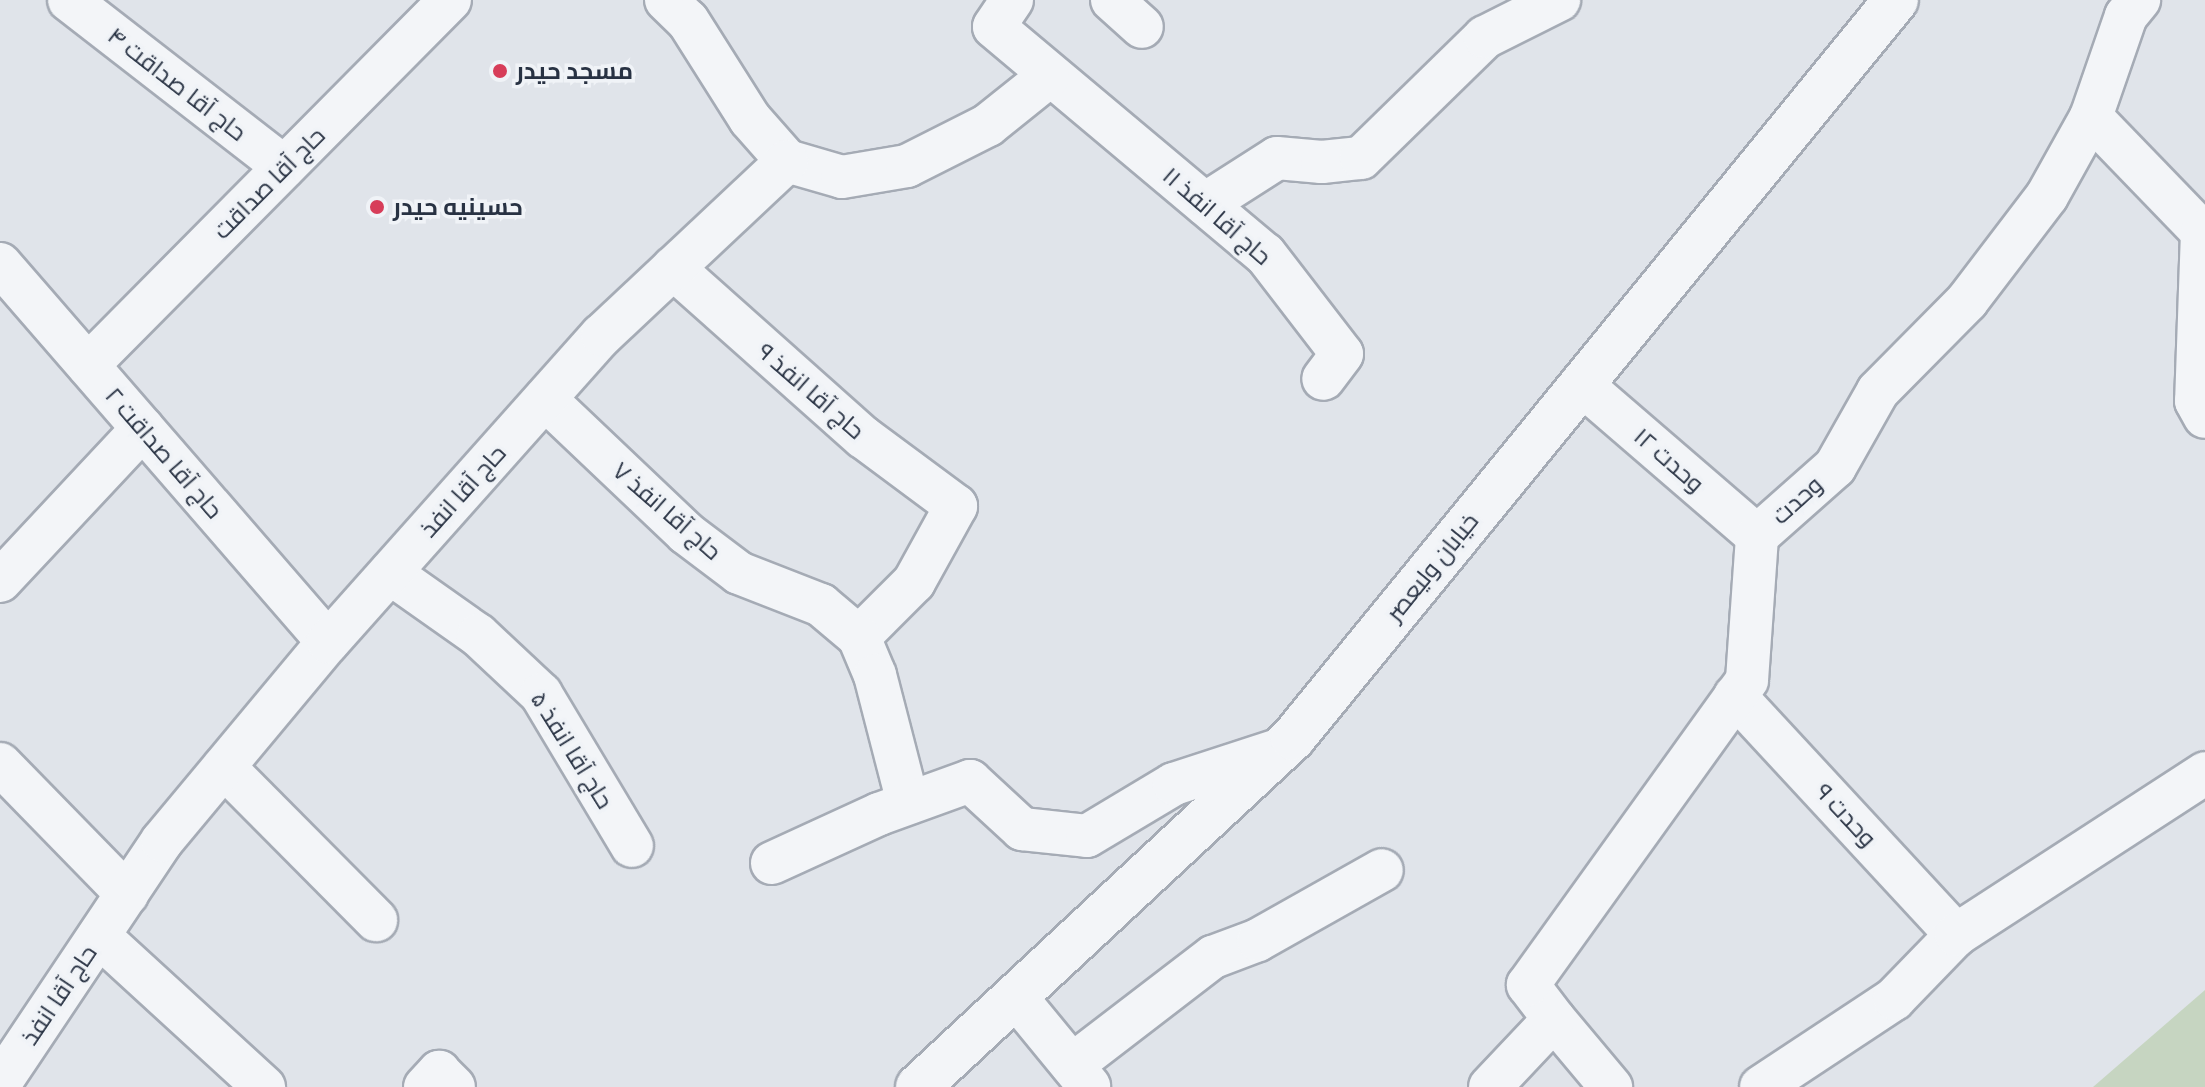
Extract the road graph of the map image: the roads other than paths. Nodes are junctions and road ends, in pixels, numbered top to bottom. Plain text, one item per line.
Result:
1 (69, 0) edge
2 (666, 0) edge
3 (1559, 0) edge
4 (1896, 0) edge
5 (2139, 0) edge
6 (426, 7) edge
7 (1003, 13) edge
8 (1048, 77) junction
9 (2091, 117) junction
10 (787, 161) junction
11 (284, 167) junction
12 (1205, 204) junction
13 (0, 264) edge
14 (673, 268) junction
15 (88, 365) junction
16 (1323, 379) dead end
17 (1581, 384) junction
18 (545, 399) junction
19 (2205, 417) edge
20 (143, 428) junction
21 (1757, 536) junction
22 (390, 573) junction
23 (0, 581) edge
24 (859, 637) junction
25 (328, 642) junction
26 (1735, 696) junction
27 (1281, 749) junction
28 (0, 764) edge
29 (224, 767) junction
30 (2205, 773) edge
31 (908, 803) junction
32 (632, 846) dead end
33 (772, 863) dead end
34 (1382, 870) dead end
35 (127, 894) junction
36 (376, 920) dead end
37 (1956, 935) junction
38 (99, 936) junction
39 (1015, 996) junction
40 (1554, 1019) junction
41 (1081, 1076) edge
42 (0, 1083) edge
43 (264, 1087) edge
44 (425, 1087) edge
45 (454, 1087) edge
46 (918, 1087) edge
47 (1490, 1087) edge
48 (1611, 1087) edge
49 (1761, 1087) edge

1 - 11 street, حاج آقا صداقت ۴
2 - 10 street
3 - 12 street
4 - 17 street, خیابان ولیعصر
5 - 9 street, وحدت
6 - 11 street, حاج آقا صداقت
7 - 8 street, حاج آقا انفذ ۱۱
8 - 10 street
8 - 12 street, حاج آقا انفذ ۱۱
9 - 19 street
9 - 21 street, وحدت
10 - 14 street, حاج آقا انفذ
11 - 15 street, حاج آقا صداقت
12 - 16 street, حاج آقا انفذ ۱۱
13 - 15 street, حاج آقا صداقت ۲
14 - 18 street, حاج آقا انفذ
14 - 24 street, حاج آقا انفذ ۹
15 - 20 street, حاج آقا صداقت ۲
17 - 21 street, وحدت ۱۲
17 - 27 street, خیابان ولیعصر
18 - 22 street, حاج آقا انفذ
18 - 24 street, حاج آقا انفذ ۷
20 - 23 street
20 - 25 street, حاج آقا صداقت ۲
21 - 26 street, وحدت
22 - 25 street, حاج آقا انفذ
22 - 32 street, حاج آقا انفذ ۵
24 - 31 street, حاج آقا انفذ ۷
25 - 29 street, حاج آقا انفذ
26 - 37 street, وحدت ۹
26 - 40 street, وحدت
27 - 31 street
27 - 39 street, خیابان ولیعصر
28 - 35 street
29 - 35 street, حاج آقا انفذ
29 - 36 street
30 - 37 street
31 - 33 street
34 - 41 street
35 - 38 street, حاج آقا انفذ
37 - 49 street
38 - 42 street, حاج آقا انفذ
38 - 43 street
39 - 41 street
39 - 46 street, خیابان ولیعصر
40 - 47 street
40 - 48 street
44 - 45 street

